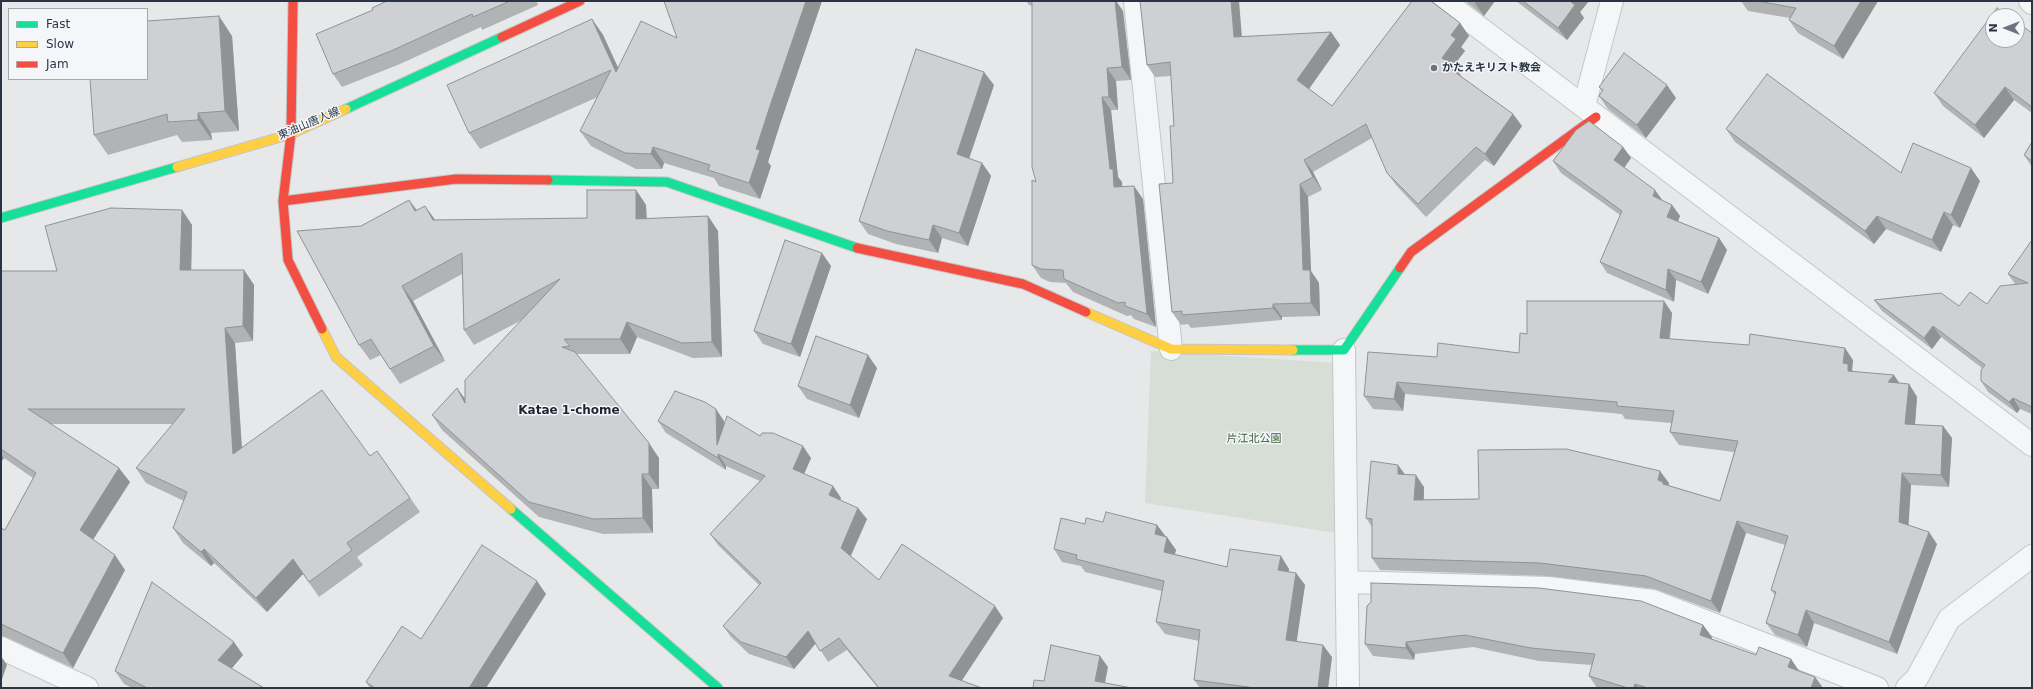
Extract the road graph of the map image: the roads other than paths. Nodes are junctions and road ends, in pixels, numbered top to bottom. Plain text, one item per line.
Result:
1 (293, 1) edge
2 (580, 1) edge
3 (1134, 1) edge
4 (1444, 1) edge
5 (1612, 1) edge
6 (1590, 111) junction
7 (291, 134) junction
8 (283, 201) junction
9 (1, 218) edge
10 (1171, 349) junction
11 (1344, 350) junction
12 (2032, 445) edge
13 (2032, 556) edge
14 (1348, 582) junction
15 (1, 648) edge
16 (87, 688) edge
17 (718, 688) edge
18 (1348, 688) edge
19 (1877, 688) edge
20 (1908, 688) edge

1 - 7 street
2 - 7 street, 東油山唐人線
3 - 10 street
4 - 6 street
5 - 6 street
6 - 11 street
6 - 12 street
7 - 8 street
7 - 9 street, 東油山唐人線
8 - 10 street
8 - 17 street
10 - 11 street
11 - 14 street
13 - 20 street
14 - 18 street
14 - 19 street
15 - 16 street

